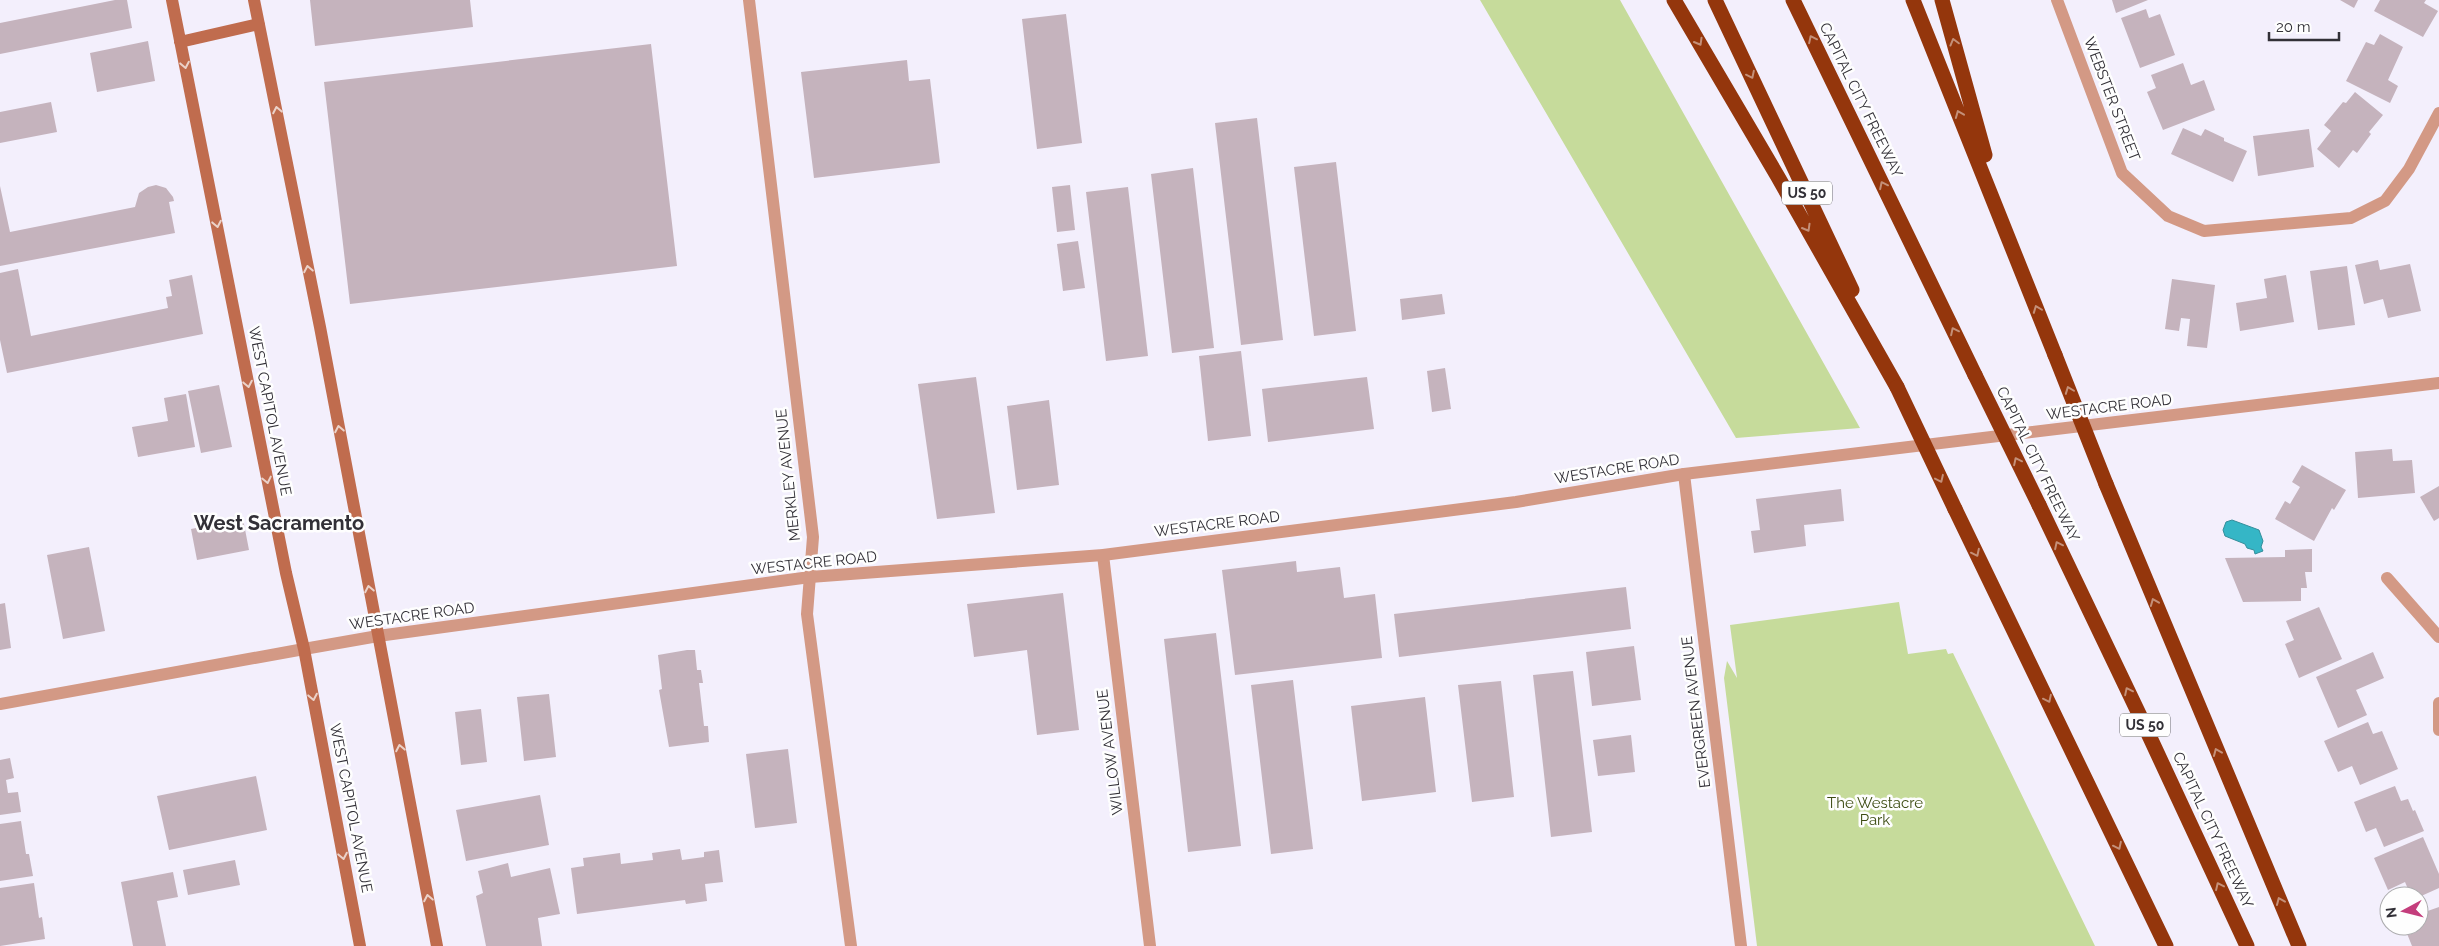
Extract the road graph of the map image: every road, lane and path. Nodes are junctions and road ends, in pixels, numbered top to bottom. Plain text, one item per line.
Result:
1 (172, 0) edge
2 (254, 0) edge
3 (749, 0) edge
4 (1674, 0) edge
5 (1714, 0) edge
6 (1793, 0) edge
7 (1913, 0) edge
8 (1942, 0) edge
9 (2057, 0) edge
10 (259, 24) junction
11 (180, 42) junction
12 (2439, 113) edge
13 (2004, 224) junction
14 (2439, 383) edge
15 (1897, 387) junction
16 (1684, 474) junction
17 (1102, 555) junction
18 (810, 577) junction
19 (2387, 578) dead end
20 (378, 636) junction
21 (2439, 637) edge
22 (304, 649) junction
23 (2439, 703) edge
24 (0, 704) edge
25 (2439, 730) edge
26 (360, 946) edge
27 (437, 946) edge
28 (851, 946) edge
29 (1150, 946) edge
30 (1741, 946) edge
31 (2166, 946) edge
32 (2247, 946) edge
33 (2299, 946) edge

1 - 11 main road, WEST CAPITOL AVENUE
2 - 10 main road
3 - 18 street, MERKLEY AVENUE
4 -> 15 highway
5 -> 15 highway, US 50
32 -> 6 highway, CAPITAL CITY FREEWAY / US 50, bridge
13 -> 7 highway
13 -> 8 highway
9 - 12 street, WEBSTER STREET
10 - 11 main road
20 -> 10 main road
11 -> 22 main road, WEST CAPITOL AVENUE
33 -> 13 highway, bridge
14 - 16 street, WESTACRE ROAD
15 -> 31 highway, US 50, bridge
16 - 17 street, WESTACRE ROAD
16 - 30 street, EVERGREEN AVENUE
17 - 18 street, WESTACRE ROAD
17 - 29 street, WILLOW AVENUE
18 - 20 street, WESTACRE ROAD
18 - 28 street, MERKLEY AVENUE
19 - 21 street
20 - 22 street, WESTACRE ROAD
27 -> 20 main road
22 - 24 street, WESTACRE ROAD
22 -> 26 main road, WEST CAPITOL AVENUE
23 - 25 street

